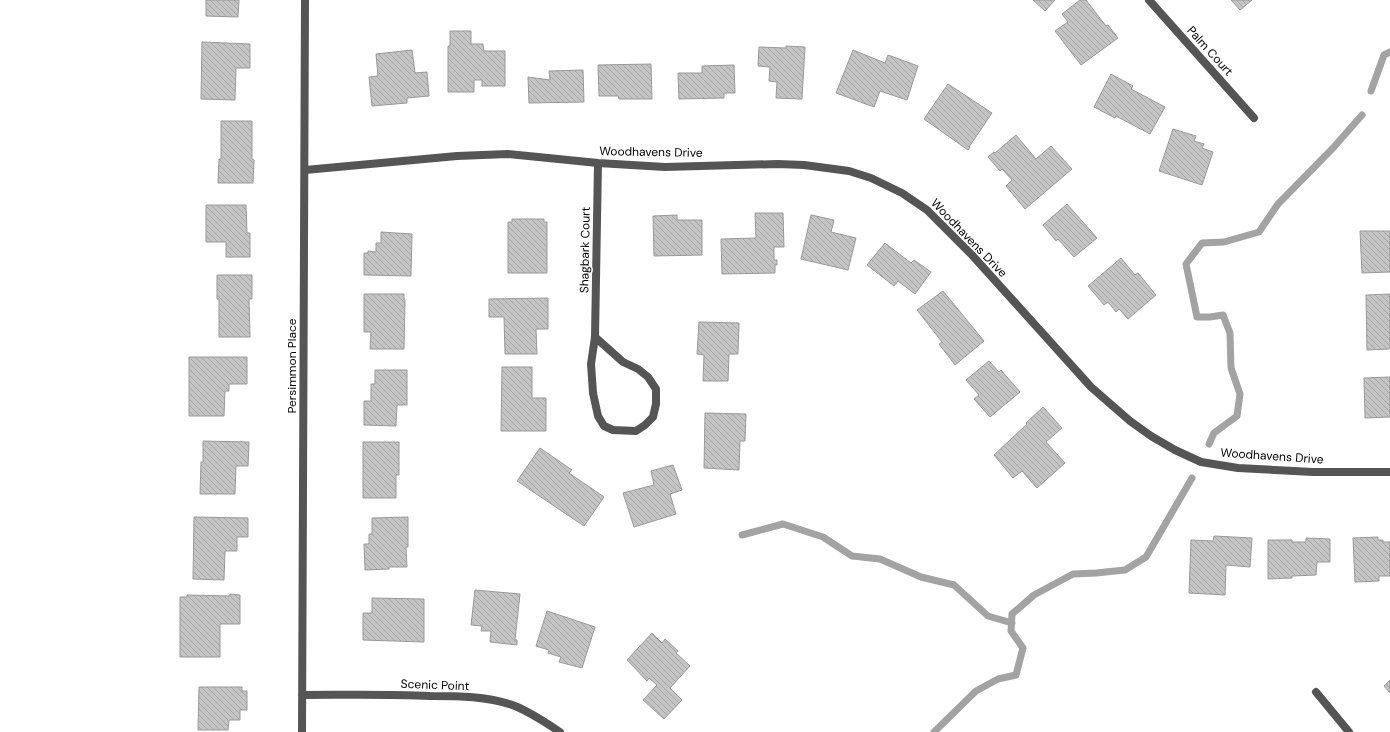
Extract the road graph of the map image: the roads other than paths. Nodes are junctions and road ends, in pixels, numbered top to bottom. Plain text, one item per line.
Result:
1 (305, 0) edge
2 (1149, 0) edge
3 (1254, 118) dead end
4 (598, 163) junction
5 (305, 170) junction
6 (595, 337) junction
7 (1390, 472) edge
8 (1316, 692) dead end
9 (302, 695) junction
10 (302, 732) edge
11 (560, 732) edge
12 (1349, 732) edge

1 - 5 street, Persimmon Place
2 - 3 street, Palm Court
4 - 5 street, Woodhavens Drive
4 - 6 street, Shagbark Court
4 - 7 street, Woodhavens Drive
5 - 9 street, Persimmon Place
6 - 6 street, Shagbark Court
8 - 12 street
9 - 10 street, Persimmon Place
9 - 11 street, Scenic Point

